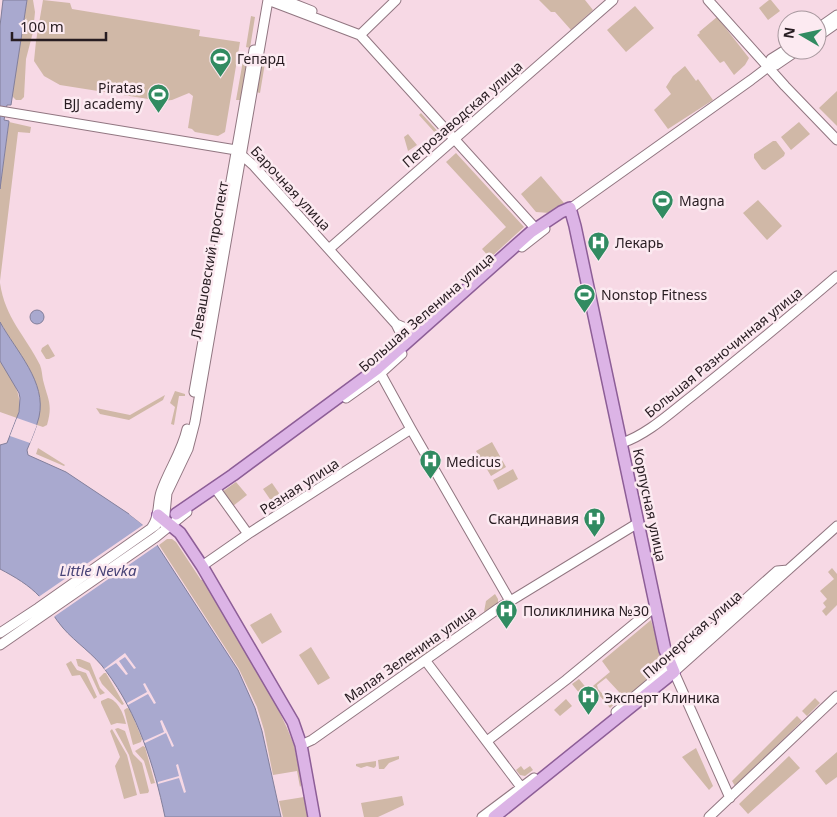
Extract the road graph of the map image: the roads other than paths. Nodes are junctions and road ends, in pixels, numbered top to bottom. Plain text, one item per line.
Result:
1 (262, 0) edge
2 (268, 0) edge
3 (284, 0) edge
4 (396, 0) edge
5 (613, 0) edge
6 (708, 0) edge
7 (362, 33) junction
8 (777, 55) edge
9 (784, 60) edge
10 (768, 67) junction
11 (0, 112) edge
12 (456, 137) junction
13 (837, 140) edge
14 (239, 152) junction
15 (570, 208) junction
16 (538, 228) junction
17 (329, 249) junction
18 (837, 276) edge
19 (396, 324) junction
20 (417, 333) junction
21 (403, 345) junction
22 (380, 371) junction
23 (411, 429) junction
24 (622, 442) junction
25 (216, 489) junction
26 (167, 516) junction
27 (638, 523) junction
28 (837, 526) edge
29 (248, 534) junction
30 (202, 566) junction
31 (788, 570) junction
32 (510, 601) junction
33 (656, 608) junction
34 (41, 612) junction
35 (0, 633) edge
36 (0, 645) edge
37 (425, 660) junction
38 (673, 669) junction
39 (837, 696) edge
40 (487, 741) junction
41 (301, 745) junction
42 (523, 790) junction
43 (730, 798) junction
44 (314, 817) edge
45 (482, 817) edge
46 (494, 817) edge
47 (709, 817) edge

1 - 14 street, Левашовский проспект
2 - 7 street
2 - 14 street, Левашовский проспект
3 - 7 street
4 - 7 street
5 - 12 street, Петрозаводская улица
6 - 10 street
7 - 12 street
8 - 10 street, Большая Зеленина улица
9 - 10 street, Большая Зеленина улица
10 - 13 street
10 - 15 street, Большая Зеленина улица
11 - 14 street, Барочная улица
12 - 16 street
12 - 17 street, Петрозаводская улица
14 - 17 street, Барочная улица
14 - 26 street, Левашовский проспект
15 - 16 main road, Большая Зеленина улица
15 - 22 street, Большая Зеленина улица
15 - 24 main road, Корпусная улица
16 - 20 main road, Большая Зеленина улица
17 - 19 street, Барочная улица
18 - 24 street, Большая Разночинная улица
19 - 20 street, Барочная улица
19 - 21 street, Барочная улица
20 - 21 main road, Большая Зеленина улица
21 - 22 main road, Большая Зеленина улица
22 - 23 street
22 - 25 main road, Большая Зеленина улица
23 - 29 street, Резная улица
23 - 32 street
24 - 27 main road, Корпусная улица
25 - 26 main road, Большая Зеленина улица
25 - 29 street
26 - 30 main road
26 - 34 street, Левашовский проспект
26 - 34 street
27 - 32 street, Малая Зеленина улица
27 - 33 main road, Корпусная улица
28 - 31 street, Пионерская улица
29 - 30 street, Резная улица
30 - 41 main road
31 - 38 street, Пионерская улица
31 - 38 street, Пионерская улица
32 - 37 street, Малая Зеленина улица
33 - 38 main road, Корпусная улица
33 - 40 street
34 - 35 street
34 - 36 street
37 - 40 street
37 - 41 street, Малая Зеленина улица
38 - 42 main road, Пионерская улица
38 - 43 street, Корпусная улица
39 - 43 street
40 - 42 street
41 - 44 main road
42 - 45 street, Пионерская улица
42 - 46 main road, Пионерская улица
43 - 47 street

